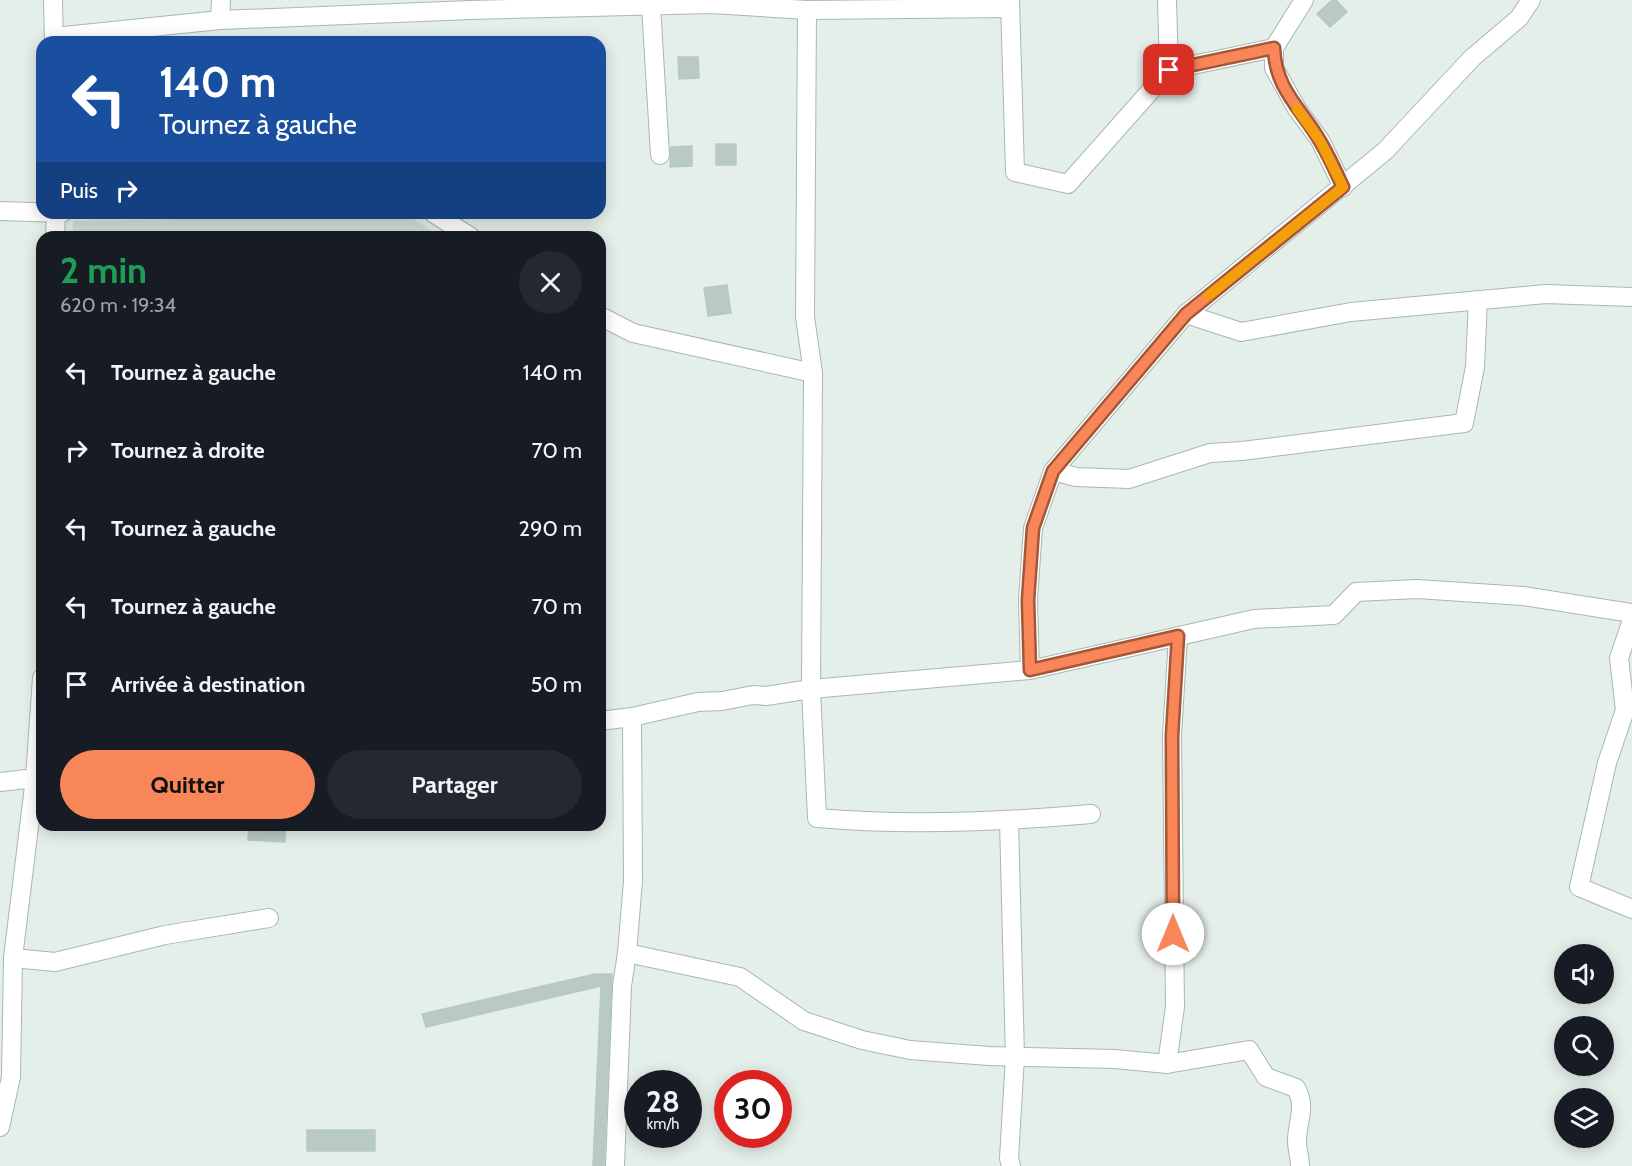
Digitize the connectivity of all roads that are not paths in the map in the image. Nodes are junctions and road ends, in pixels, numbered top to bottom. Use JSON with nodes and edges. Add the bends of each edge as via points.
{"nodes":[{"id":1,"x":53,"y":0,"type":"edge"},
{"id":2,"x":221,"y":0,"type":"edge"},
{"id":3,"x":1167,"y":0,"type":"edge"},
{"id":4,"x":1304,"y":0,"type":"edge"},
{"id":5,"x":1531,"y":0,"type":"edge"},
{"id":6,"x":1010,"y":4,"type":"edge"},
{"id":7,"x":651,"y":6,"type":"junction"},
{"id":8,"x":807,"y":10,"type":"junction"},
{"id":9,"x":220,"y":20,"type":"junction"},
{"id":10,"x":54,"y":36,"type":"edge"},
{"id":11,"x":80,"y":36,"type":"edge"},
{"id":12,"x":1274,"y":48,"type":"junction"},
{"id":13,"x":1169,"y":70,"type":"junction"},
{"id":14,"x":660,"y":154,"type":"dead end"},
{"id":15,"x":1343,"y":187,"type":"junction"},
{"id":16,"x":0,"y":211,"type":"edge"},
{"id":17,"x":36,"y":212,"type":"edge"},
{"id":18,"x":442,"y":219,"type":"edge"},
{"id":19,"x":462,"y":231,"type":"edge"},
{"id":20,"x":1632,"y":297,"type":"edge"},
{"id":21,"x":1478,"y":300,"type":"junction"},
{"id":22,"x":1186,"y":314,"type":"junction"},
{"id":23,"x":606,"y":319,"type":"edge"},
{"id":24,"x":813,"y":373,"type":"junction"},
{"id":25,"x":1053,"y":471,"type":"junction"},
{"id":26,"x":1632,"y":613,"type":"edge"},
{"id":27,"x":1632,"y":620,"type":"edge"},
{"id":28,"x":1178,"y":636,"type":"junction"},
{"id":29,"x":1030,"y":670,"type":"junction"},
{"id":30,"x":811,"y":688,"type":"junction"},
{"id":31,"x":632,"y":717,"type":"junction"},
{"id":32,"x":606,"y":720,"type":"edge"},
{"id":33,"x":36,"y":778,"type":"edge"},
{"id":34,"x":0,"y":783,"type":"edge"},
{"id":35,"x":36,"y":798,"type":"edge"},
{"id":36,"x":1091,"y":814,"type":"dead end"},
{"id":37,"x":1009,"y":822,"type":"junction"},
{"id":38,"x":1632,"y":909,"type":"edge"},
{"id":39,"x":269,"y":918,"type":"dead end"},
{"id":40,"x":627,"y":953,"type":"junction"},
{"id":41,"x":12,"y":958,"type":"junction"},
{"id":42,"x":1015,"y":1057,"type":"junction"},
{"id":43,"x":1167,"y":1065,"type":"junction"},
{"id":44,"x":0,"y":1127,"type":"edge"},
{"id":45,"x":615,"y":1166,"type":"edge"},
{"id":46,"x":1011,"y":1166,"type":"edge"},
{"id":47,"x":1300,"y":1166,"type":"edge"}],
"edges":[{"from":1,"to":10,"type":"street"},
{"from":2,"to":9,"type":"street"},
{"from":3,"to":13,"type":"street"},
{"from":4,"to":12,"type":"street"},
{"from":5,"to":15,"type":"street","via":[[1519,18],[1472,58],[1385,151]]},
{"from":6,"to":8,"type":"street"},
{"from":6,"to":13,"type":"street","via":[[1016,172],[1068,184]]},
{"from":7,"to":8,"type":"street","via":[[711,4]]},
{"from":7,"to":9,"type":"street"},
{"from":7,"to":14,"type":"street"},
{"from":8,"to":24,"type":"street","via":[[805,317]]},
{"from":9,"to":11,"type":"street"},
{"from":12,"to":13,"type":"street"},
{"from":12,"to":15,"type":"street","via":[[1274,68],[1320,141]]},
{"from":15,"to":22,"type":"street"},
{"from":16,"to":17,"type":"street"},
{"from":18,"to":19,"type":"street"},
{"from":20,"to":21,"type":"street","via":[[1546,294]]},
{"from":21,"to":22,"type":"street","via":[[1351,312],[1241,332]]},
{"from":21,"to":25,"type":"street","via":[[1475,367],[1464,423],[1210,453],[1129,479],[1076,477]]},
{"from":22,"to":25,"type":"street"},
{"from":23,"to":24,"type":"street","via":[[633,333]]},
{"from":24,"to":30,"type":"street"},
{"from":25,"to":29,"type":"street","via":[[1033,528],[1028,600]]},
{"from":26,"to":28,"type":"street","via":[[1523,596],[1417,589],[1356,592],[1334,615],[1254,619]]},
{"from":27,"to":38,"type":"street","via":[[1619,658],[1625,710],[1607,763],[1579,887]]},
{"from":28,"to":29,"type":"street"},
{"from":28,"to":43,"type":"street","via":[[1172,736],[1175,1007]]},
{"from":29,"to":30,"type":"street"},
{"from":30,"to":31,"type":"street","via":[[698,702]]},
{"from":30,"to":37,"type":"street","via":[[817,818],[880,824]]},
{"from":31,"to":32,"type":"street"},
{"from":31,"to":40,"type":"street","via":[[633,881]]},
{"from":33,"to":34,"type":"street"},
{"from":35,"to":41,"type":"street"},
{"from":36,"to":37,"type":"street"},
{"from":37,"to":42,"type":"street"},
{"from":39,"to":41,"type":"street","via":[[165,935],[55,962]]},
{"from":40,"to":42,"type":"street","via":[[740,976],[804,1021],[862,1040],[910,1050]]},
{"from":40,"to":45,"type":"street","via":[[622,986]]},
{"from":41,"to":44,"type":"street","via":[[11,1077]]},
{"from":42,"to":43,"type":"street","via":[[1114,1059]]},
{"from":42,"to":46,"type":"street"},
{"from":43,"to":47,"type":"street","via":[[1249,1050],[1266,1077],[1296,1088],[1301,1097],[1303,1109],[1297,1142]]}]}
